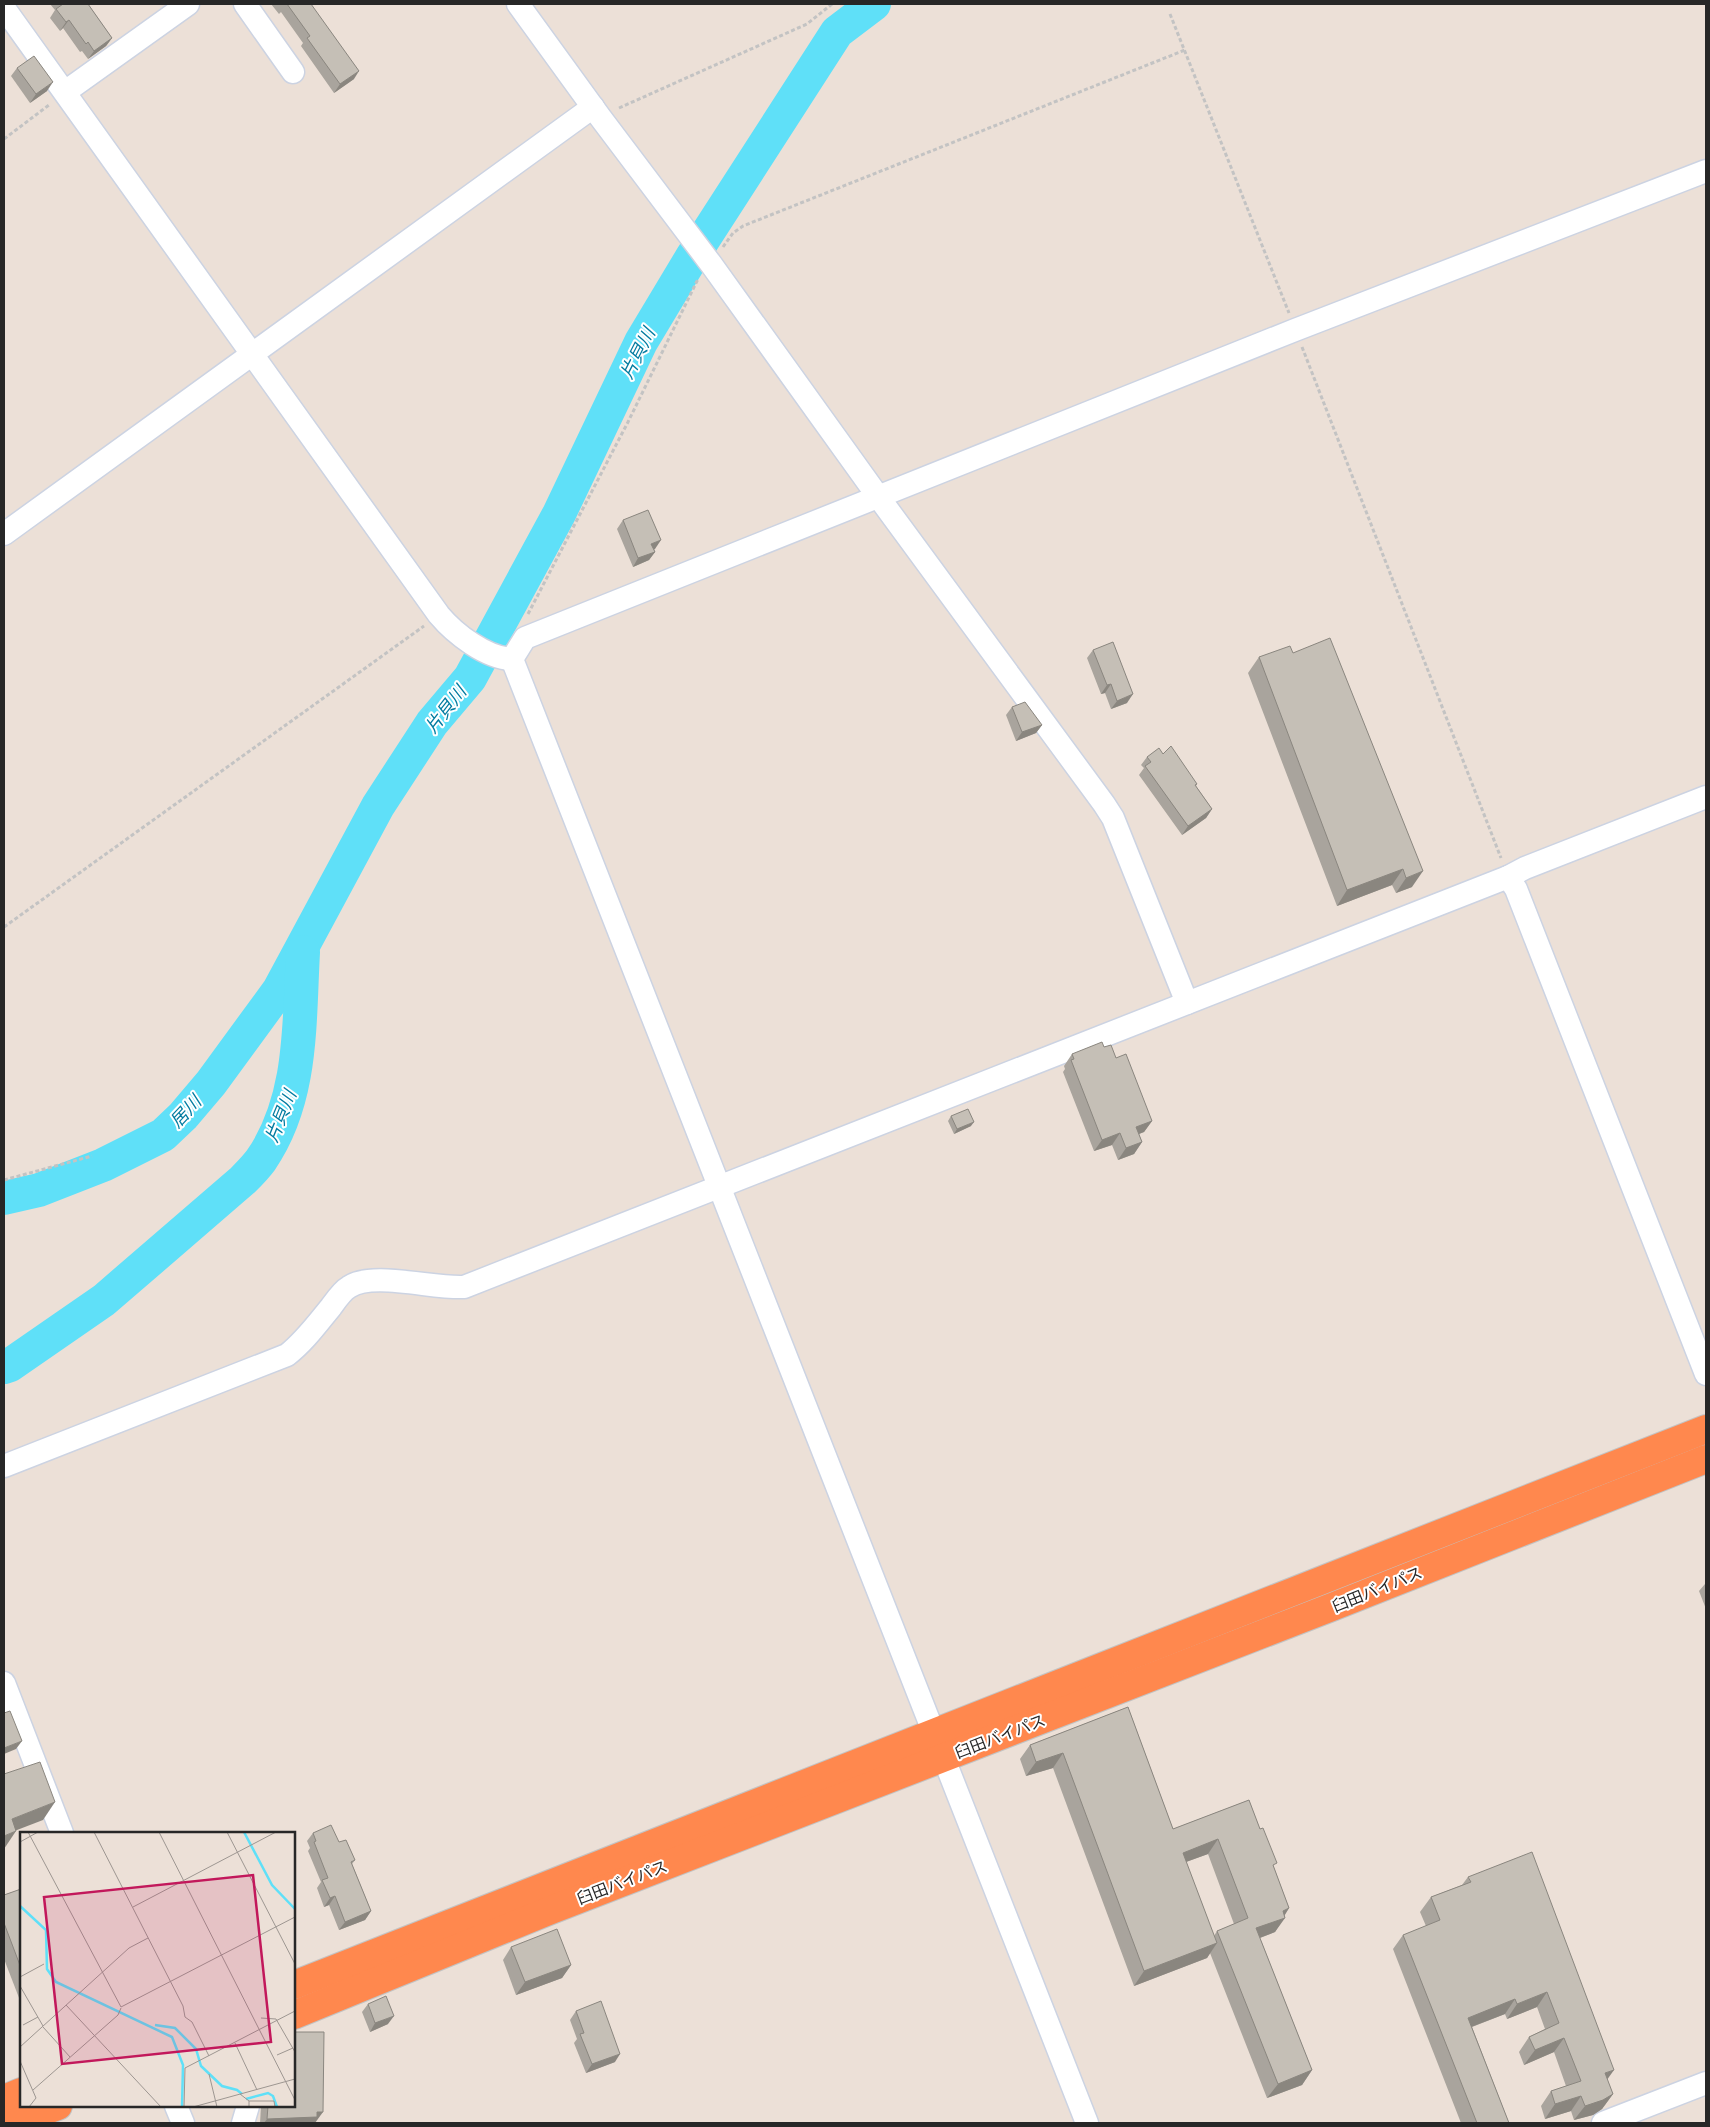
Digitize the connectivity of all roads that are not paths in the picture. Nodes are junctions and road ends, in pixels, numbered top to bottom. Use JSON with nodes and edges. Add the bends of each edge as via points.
{"nodes":[{"id":1,"x":7,"y":4,"type":"edge"},
{"id":2,"x":188,"y":4,"type":"edge"},
{"id":3,"x":245,"y":4,"type":"edge"},
{"id":4,"x":518,"y":4,"type":"edge"},
{"id":5,"x":4,"y":7,"type":"edge"},
{"id":6,"x":293,"y":72,"type":"dead end"},
{"id":7,"x":65,"y":92,"type":"junction"},
{"id":8,"x":596,"y":112,"type":"junction"},
{"id":9,"x":1706,"y":171,"type":"edge"},
{"id":10,"x":253,"y":354,"type":"junction"},
{"id":11,"x":877,"y":495,"type":"junction"},
{"id":12,"x":4,"y":534,"type":"edge"},
{"id":13,"x":506,"y":659,"type":"junction"},
{"id":14,"x":1706,"y":797,"type":"edge"},
{"id":15,"x":1508,"y":878,"type":"junction"},
{"id":16,"x":1187,"y":1003,"type":"junction"},
{"id":17,"x":718,"y":1186,"type":"junction"},
{"id":18,"x":1706,"y":1374,"type":"edge"},
{"id":19,"x":1706,"y":1429,"type":"edge"},
{"id":20,"x":1706,"y":1459,"type":"edge"},
{"id":21,"x":4,"y":1466,"type":"edge"},
{"id":22,"x":4,"y":1684,"type":"edge"},
{"id":23,"x":938,"y":1746,"type":"junction"},
{"id":24,"x":61,"y":1832,"type":"edge"},
{"id":25,"x":295,"y":1984,"type":"edge"},
{"id":26,"x":295,"y":2015,"type":"edge"},
{"id":27,"x":1706,"y":2083,"type":"edge"},
{"id":28,"x":20,"y":2092,"type":"edge"},
{"id":29,"x":4,"y":2099,"type":"edge"},
{"id":30,"x":55,"y":2107,"type":"edge"},
{"id":31,"x":176,"y":2107,"type":"edge"},
{"id":32,"x":248,"y":2107,"type":"edge"},
{"id":33,"x":13,"y":2123,"type":"edge"},
{"id":34,"x":183,"y":2123,"type":"edge"},
{"id":35,"x":243,"y":2123,"type":"edge"},
{"id":36,"x":1087,"y":2123,"type":"edge"},
{"id":37,"x":1603,"y":2123,"type":"edge"}],
"edges":[{"from":1,"to":5,"type":"street"},
{"from":2,"to":7,"type":"street"},
{"from":3,"to":6,"type":"street"},
{"from":4,"to":8,"type":"street"},
{"from":5,"to":7,"type":"street"},
{"from":7,"to":10,"type":"street"},
{"from":8,"to":10,"type":"street"},
{"from":8,"to":11,"type":"street"},
{"from":9,"to":11,"type":"street"},
{"from":10,"to":12,"type":"street"},
{"from":10,"to":13,"type":"street","via":[[439,615],[456,634]]},
{"from":11,"to":13,"type":"street","via":[[525,638]]},
{"from":11,"to":16,"type":"street","via":[[1104,804]]},
{"from":13,"to":17,"type":"street"},
{"from":14,"to":15,"type":"street","via":[[1525,868]]},
{"from":15,"to":16,"type":"street"},
{"from":15,"to":18,"type":"street","via":[[1516,889]]},
{"from":16,"to":17,"type":"street"},
{"from":17,"to":21,"type":"street","via":[[464,1287],[446,1288],[384,1280],[368,1280],[349,1286],[298,1346],[286,1355]]},
{"from":17,"to":23,"type":"street"},
{"from":19,"to":23,"type":"highway","name":"臼田バイパス"},
{"from":20,"to":23,"type":"highway","name":"臼田バイパス","via":[[1332,1608]]},
{"from":22,"to":24,"type":"street","via":[[26,1766]]},
{"from":23,"to":25,"type":"highway","name":"臼田バイパス"},
{"from":23,"to":26,"type":"highway","name":"臼田バイパス"},
{"from":23,"to":36,"type":"street"},
{"from":27,"to":37,"type":"street"},
{"from":28,"to":29,"type":"highway"},
{"from":30,"to":33,"type":"highway"},
{"from":31,"to":34,"type":"street"},
{"from":32,"to":35,"type":"street"}]}
